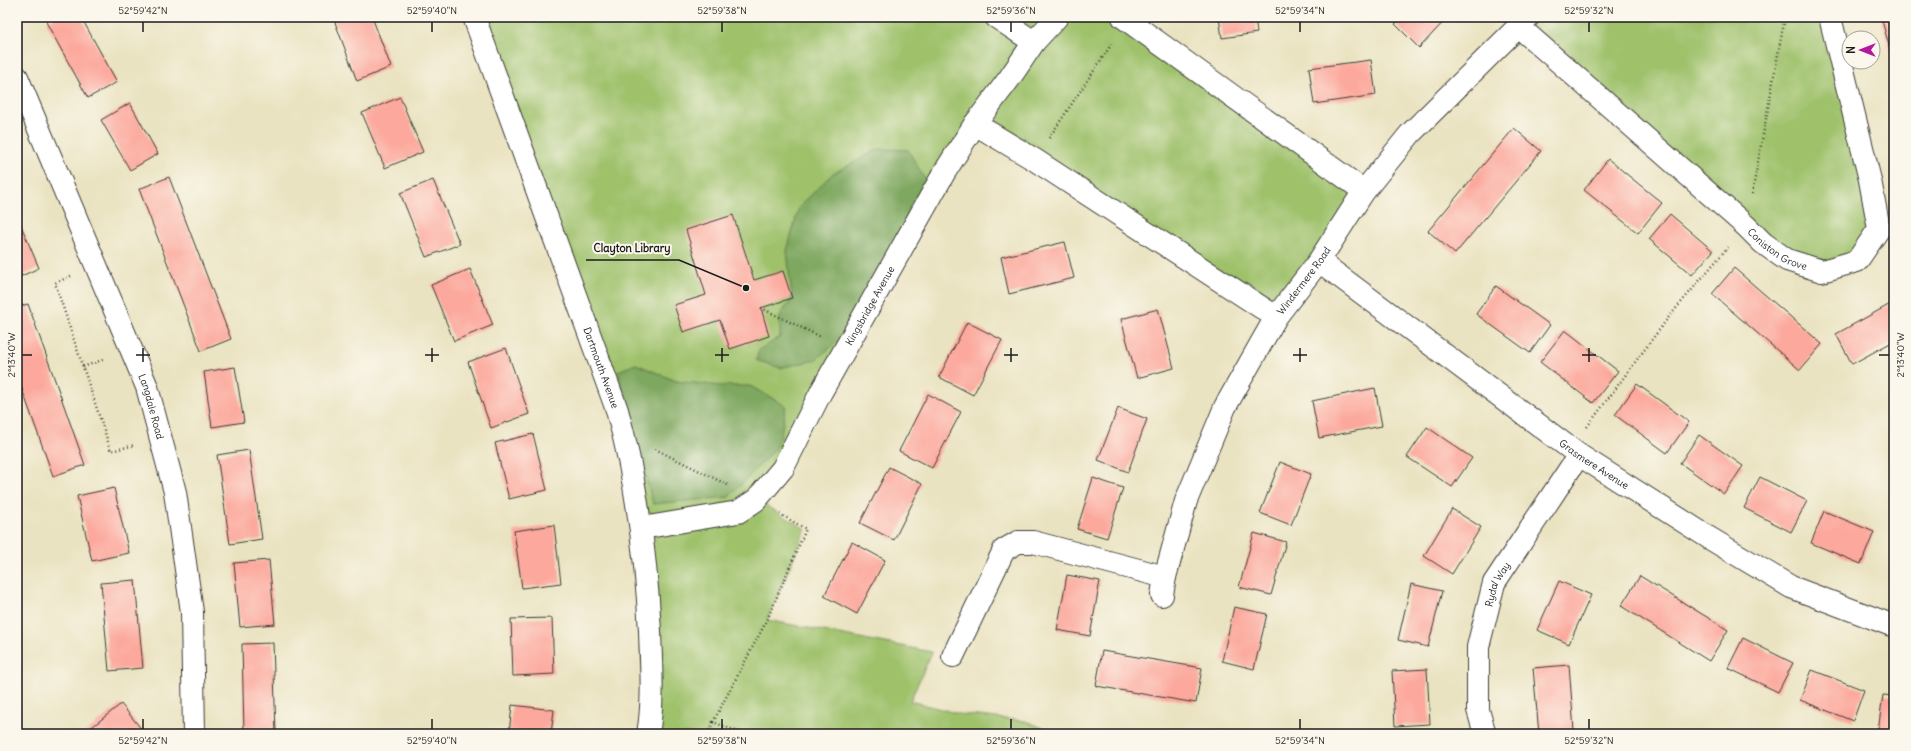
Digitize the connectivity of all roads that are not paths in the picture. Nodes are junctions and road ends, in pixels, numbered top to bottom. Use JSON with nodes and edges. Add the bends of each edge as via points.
{"nodes":[{"id":1,"x":474,"y":17,"type":"edge"},
{"id":2,"x":996,"y":17,"type":"edge"},
{"id":3,"x":1057,"y":17,"type":"edge"},
{"id":4,"x":1830,"y":17,"type":"edge"},
{"id":5,"x":1126,"y":19,"type":"edge"},
{"id":6,"x":1523,"y":21,"type":"edge"},
{"id":7,"x":1034,"y":42,"type":"junction"},
{"id":8,"x":17,"y":77,"type":"edge"},
{"id":9,"x":975,"y":124,"type":"junction"},
{"id":10,"x":1364,"y":190,"type":"junction"},
{"id":11,"x":1319,"y":261,"type":"junction"},
{"id":12,"x":1276,"y":317,"type":"junction"},
{"id":13,"x":1575,"y":451,"type":"junction"},
{"id":14,"x":642,"y":528,"type":"junction"},
{"id":15,"x":1894,"y":626,"type":"edge"},
{"id":16,"x":953,"y":656,"type":"dead end"},
{"id":17,"x":194,"y":734,"type":"edge"},
{"id":18,"x":648,"y":734,"type":"edge"},
{"id":19,"x":1485,"y":734,"type":"edge"}],
"edges":[{"from":1,"to":14,"type":"street","name":"Dartmouth Avenue","via":[[617,410],[624,433]]},
{"from":2,"to":7,"type":"street"},
{"from":3,"to":7,"type":"street","name":"Kingsbridge Avenue"},
{"from":4,"to":6,"type":"street","name":"Coniston Grove","via":[[1870,180],[1879,228],[1856,261],[1822,271],[1787,260],[1763,243]]},
{"from":5,"to":10,"type":"street"},
{"from":6,"to":10,"type":"street","name":"Windermere Road","via":[[1410,134]]},
{"from":7,"to":9,"type":"street","name":"Kingsbridge Avenue"},
{"from":8,"to":17,"type":"street","name":"Langdale Road","via":[[147,387],[175,492],[192,612]]},
{"from":9,"to":12,"type":"street","via":[[1035,160]]},
{"from":9,"to":14,"type":"street","name":"Kingsbridge Avenue","via":[[944,173],[821,392],[783,468],[756,500],[738,512]]},
{"from":10,"to":11,"type":"street","name":"Windermere Road"},
{"from":11,"to":12,"type":"street","name":"Windermere Road"},
{"from":11,"to":13,"type":"street","name":"Grasmere Avenue"},
{"from":12,"to":16,"type":"street","name":"Windermere Road","via":[[1225,407],[1186,501],[1164,586],[1033,542],[1018,542],[1004,550]]},
{"from":13,"to":15,"type":"street","name":"Grasmere Avenue","via":[[1711,539],[1792,587]]},
{"from":13,"to":19,"type":"street","name":"Rydal Way","via":[[1494,583],[1478,647],[1478,710]]},
{"from":14,"to":18,"type":"street","name":"Dartmouth Avenue","via":[[652,688]]}]}
